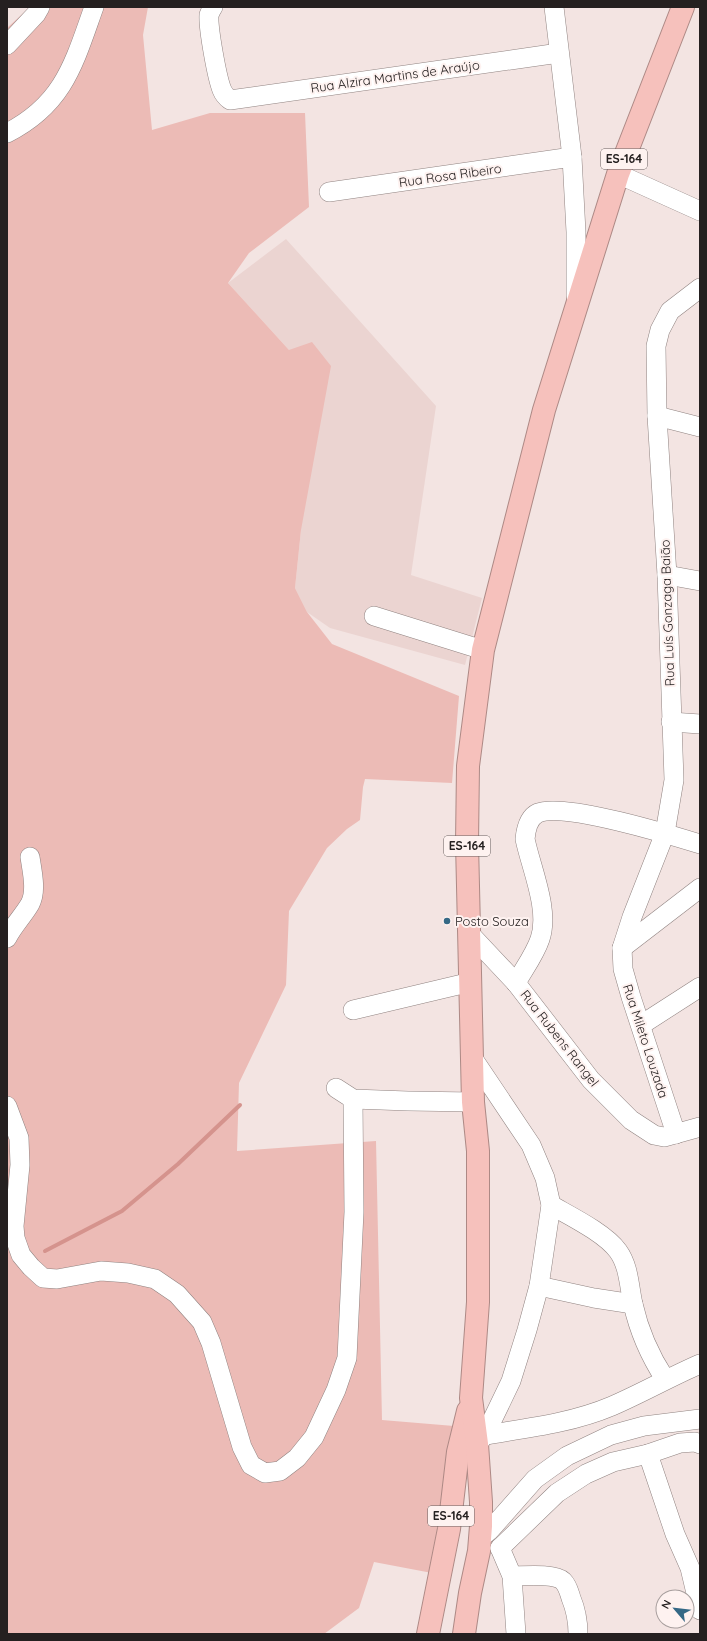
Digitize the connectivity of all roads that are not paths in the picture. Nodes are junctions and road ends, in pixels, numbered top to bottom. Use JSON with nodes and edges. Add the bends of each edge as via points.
{"nodes":[{"id":1,"x":94,"y":7,"type":"edge"},
{"id":2,"x":213,"y":7,"type":"edge"},
{"id":3,"x":554,"y":7,"type":"edge"},
{"id":4,"x":684,"y":9,"type":"edge"},
{"id":5,"x":38,"y":11,"type":"edge"},
{"id":6,"x":7,"y":45,"type":"edge"},
{"id":7,"x":559,"y":53,"type":"junction"},
{"id":8,"x":7,"y":132,"type":"edge"},
{"id":9,"x":572,"y":157,"type":"junction"},
{"id":10,"x":618,"y":174,"type":"junction"},
{"id":11,"x":329,"y":192,"type":"dead end"},
{"id":12,"x":700,"y":211,"type":"edge"},
{"id":13,"x":700,"y":288,"type":"edge"},
{"id":14,"x":576,"y":307,"type":"junction"},
{"id":15,"x":657,"y":416,"type":"junction"},
{"id":16,"x":700,"y":427,"type":"edge"},
{"id":17,"x":667,"y":574,"type":"junction"},
{"id":18,"x":700,"y":581,"type":"edge"},
{"id":19,"x":374,"y":616,"type":"dead end"},
{"id":20,"x":483,"y":650,"type":"junction"},
{"id":21,"x":671,"y":722,"type":"junction"},
{"id":22,"x":700,"y":724,"type":"edge"},
{"id":23,"x":665,"y":832,"type":"junction"},
{"id":24,"x":700,"y":844,"type":"edge"},
{"id":25,"x":30,"y":857,"type":"dead end"},
{"id":26,"x":700,"y":888,"type":"edge"},
{"id":27,"x":470,"y":934,"type":"junction"},
{"id":28,"x":7,"y":938,"type":"edge"},
{"id":29,"x":622,"y":948,"type":"junction"},
{"id":30,"x":471,"y":982,"type":"junction"},
{"id":31,"x":516,"y":982,"type":"junction"},
{"id":32,"x":700,"y":986,"type":"edge"},
{"id":33,"x":353,"y":1010,"type":"dead end"},
{"id":34,"x":641,"y":1024,"type":"junction"},
{"id":35,"x":472,"y":1057,"type":"junction"},
{"id":36,"x":336,"y":1088,"type":"dead end"},
{"id":37,"x":353,"y":1099,"type":"junction"},
{"id":38,"x":473,"y":1102,"type":"junction"},
{"id":39,"x":7,"y":1106,"type":"edge"},
{"id":40,"x":700,"y":1127,"type":"edge"},
{"id":41,"x":676,"y":1134,"type":"junction"},
{"id":42,"x":550,"y":1204,"type":"junction"},
{"id":43,"x":539,"y":1286,"type":"junction"},
{"id":44,"x":633,"y":1304,"type":"junction"},
{"id":45,"x":700,"y":1364,"type":"edge"},
{"id":46,"x":665,"y":1379,"type":"junction"},
{"id":47,"x":471,"y":1398,"type":"junction"},
{"id":48,"x":700,"y":1419,"type":"edge"},
{"id":49,"x":481,"y":1440,"type":"junction"},
{"id":50,"x":700,"y":1444,"type":"edge"},
{"id":51,"x":648,"y":1454,"type":"junction"},
{"id":52,"x":453,"y":1493,"type":"junction"},
{"id":53,"x":481,"y":1502,"type":"junction"},
{"id":54,"x":486,"y":1546,"type":"junction"},
{"id":55,"x":695,"y":1573,"type":"edge"},
{"id":56,"x":512,"y":1576,"type":"junction"},
{"id":57,"x":700,"y":1610,"type":"edge"},
{"id":58,"x":428,"y":1634,"type":"edge"},
{"id":59,"x":464,"y":1634,"type":"edge"},
{"id":60,"x":516,"y":1634,"type":"edge"},
{"id":61,"x":578,"y":1634,"type":"edge"}],
"edges":[{"from":1,"to":8,"type":"street","via":[[70,71],[55,96],[24,124]]},
{"from":2,"to":7,"type":"street","name":"Rua Alzira Martins de Araújo","via":[[209,16],[213,49],[221,89],[230,100]]},
{"from":3,"to":7,"type":"street"},
{"from":4,"to":10,"type":"highway","number":"ES-164"},
{"from":5,"to":6,"type":"street"},
{"from":7,"to":9,"type":"street"},
{"from":9,"to":11,"type":"street","name":"Rua Rosa Ribeiro"},
{"from":9,"to":14,"type":"street"},
{"from":10,"to":12,"type":"street"},
{"from":10,"to":14,"type":"highway","number":"ES-164"},
{"from":13,"to":15,"type":"street","name":"Rua Luís Gonzaga Baião","via":[[670,311],[660,330],[656,346]]},
{"from":14,"to":20,"type":"highway","number":"ES-164","via":[[544,410]]},
{"from":15,"to":16,"type":"street"},
{"from":15,"to":17,"type":"street","name":"Rua Luís Gonzaga Baião"},
{"from":17,"to":18,"type":"street"},
{"from":17,"to":21,"type":"street","name":"Rua Luís Gonzaga Baião"},
{"from":19,"to":20,"type":"street"},
{"from":20,"to":27,"type":"highway","number":"ES-164","via":[[468,766]]},
{"from":21,"to":22,"type":"street"},
{"from":21,"to":23,"type":"street","name":"Rua Luís Gonzaga Baião","via":[[674,780]]},
{"from":23,"to":24,"type":"street"},
{"from":23,"to":29,"type":"street","name":"Rua Luís Gonzaga Baião"},
{"from":23,"to":31,"type":"street","via":[[580,813],[549,810],[537,813],[531,819],[525,838],[543,918],[540,938]]},
{"from":25,"to":28,"type":"street","via":[[34,889],[31,902]]},
{"from":26,"to":29,"type":"street"},
{"from":27,"to":30,"type":"highway","number":"ES-164"},
{"from":27,"to":31,"type":"street","name":"Rua Rubens Rangel"},
{"from":29,"to":34,"type":"street","name":"Rua Mileto Louzada","via":[[623,969]]},
{"from":30,"to":33,"type":"street"},
{"from":30,"to":35,"type":"highway","number":"ES-164"},
{"from":31,"to":41,"type":"street","name":"Rua Rubens Rangel","via":[[591,1080],[631,1120],[654,1135],[664,1137]]},
{"from":32,"to":34,"type":"street"},
{"from":34,"to":41,"type":"street","name":"Rua Mileto Louzada"},
{"from":35,"to":38,"type":"highway","number":"ES-164"},
{"from":35,"to":42,"type":"street","via":[[531,1145],[545,1178]]},
{"from":36,"to":37,"type":"street"},
{"from":37,"to":38,"type":"street"},
{"from":37,"to":39,"type":"street","via":[[354,1212],[347,1358],[336,1390],[314,1437],[297,1458],[280,1471],[265,1472],[251,1465],[242,1447],[211,1343],[202,1322],[177,1294],[155,1279],[128,1273],[101,1271],[57,1279],[43,1278],[21,1254],[14,1226],[20,1138]]},
{"from":38,"to":47,"type":"highway","number":"ES-164","via":[[478,1152],[478,1302]]},
{"from":40,"to":41,"type":"street"},
{"from":42,"to":43,"type":"street"},
{"from":42,"to":44,"type":"street","via":[[605,1237],[618,1251],[626,1266]]},
{"from":43,"to":44,"type":"street"},
{"from":43,"to":49,"type":"street","via":[[511,1381]]},
{"from":44,"to":46,"type":"street","via":[[640,1331],[654,1363]]},
{"from":45,"to":46,"type":"street"},
{"from":46,"to":49,"type":"street","via":[[612,1406],[574,1418]]},
{"from":47,"to":49,"type":"highway","number":"ES-164"},
{"from":47,"to":52,"type":"highway","number":"ES-164","via":[[458,1452]]},
{"from":48,"to":54,"type":"street","via":[[644,1426],[611,1435],[567,1456],[535,1479],[490,1530]]},
{"from":49,"to":53,"type":"highway","number":"ES-164"},
{"from":50,"to":51,"type":"street","via":[[680,1443]]},
{"from":51,"to":54,"type":"street","via":[[613,1462],[580,1478]]},
{"from":51,"to":55,"type":"street","via":[[675,1534]]},
{"from":52,"to":53,"type":"highway","via":[[472,1493]]},
{"from":52,"to":58,"type":"highway","number":"ES-164","via":[[449,1529]]},
{"from":53,"to":54,"type":"highway","number":"ES-164"},
{"from":54,"to":56,"type":"street"},
{"from":54,"to":59,"type":"highway","number":"ES-164","via":[[470,1593]]},
{"from":55,"to":57,"type":"street"},
{"from":56,"to":60,"type":"street"},
{"from":56,"to":61,"type":"street","via":[[552,1577],[562,1580],[575,1607]]}]}
